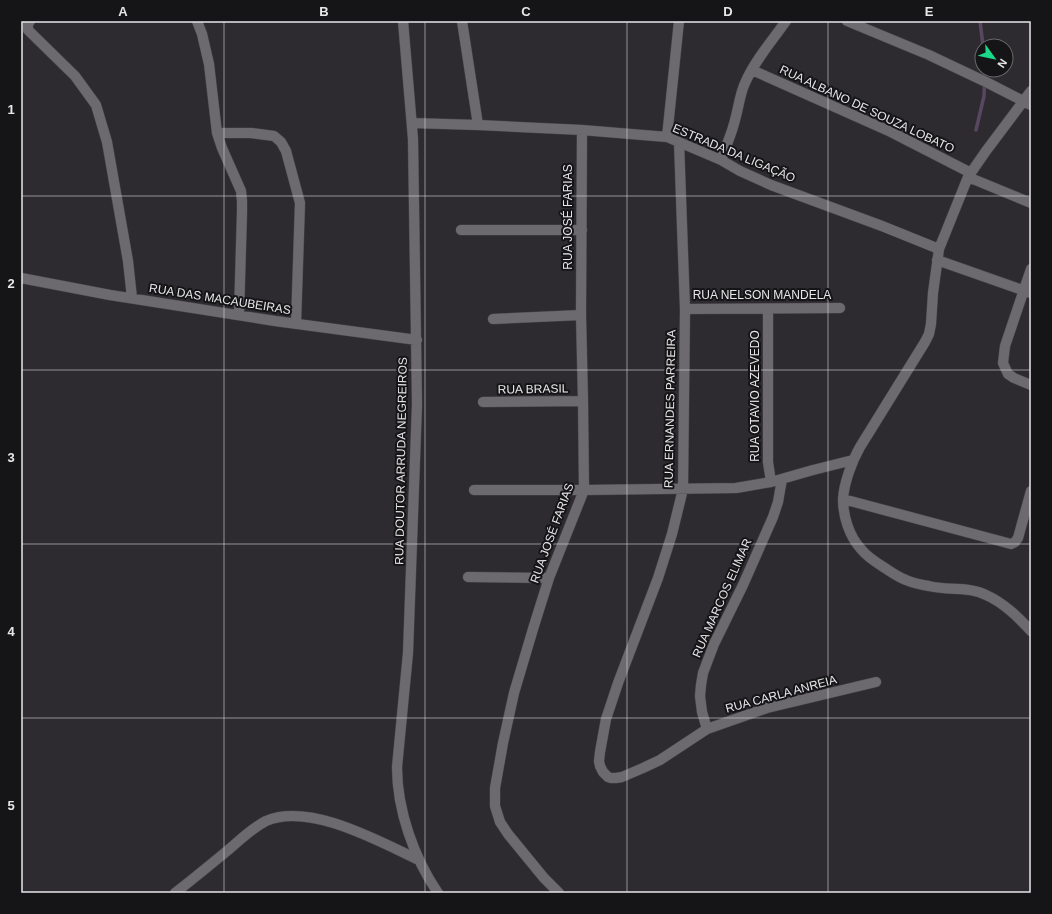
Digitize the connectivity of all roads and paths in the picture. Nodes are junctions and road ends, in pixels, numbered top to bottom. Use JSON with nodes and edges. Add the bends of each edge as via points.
{"nodes":[{"id":1,"x":30,"y":21,"type":"edge"},
{"id":2,"x":197,"y":21,"type":"edge"},
{"id":3,"x":404,"y":21,"type":"edge"},
{"id":4,"x":462,"y":21,"type":"edge"},
{"id":5,"x":679,"y":21,"type":"edge"},
{"id":6,"x":786,"y":21,"type":"edge"},
{"id":7,"x":848,"y":21,"type":"edge"},
{"id":8,"x":752,"y":70,"type":"junction"},
{"id":9,"x":1031,"y":91,"type":"edge"},
{"id":10,"x":1027,"y":103,"type":"edge"},
{"id":11,"x":412,"y":123,"type":"junction"},
{"id":12,"x":478,"y":125,"type":"junction"},
{"id":13,"x":582,"y":130,"type":"junction"},
{"id":14,"x":218,"y":133,"type":"junction"},
{"id":15,"x":667,"y":137,"type":"junction"},
{"id":16,"x":679,"y":142,"type":"junction"},
{"id":17,"x":721,"y":160,"type":"junction"},
{"id":18,"x":970,"y":175,"type":"junction"},
{"id":19,"x":1031,"y":203,"type":"edge"},
{"id":20,"x":461,"y":230,"type":"dead end"},
{"id":21,"x":582,"y":230,"type":"junction"},
{"id":22,"x":939,"y":249,"type":"junction"},
{"id":23,"x":937,"y":260,"type":"junction"},
{"id":24,"x":1031,"y":269,"type":"edge"},
{"id":25,"x":21,"y":278,"type":"edge"},
{"id":26,"x":1028,"y":292,"type":"edge"},
{"id":27,"x":132,"y":298,"type":"junction"},
{"id":28,"x":840,"y":308,"type":"dead end"},
{"id":29,"x":685,"y":309,"type":"junction"},
{"id":30,"x":768,"y":309,"type":"junction"},
{"id":31,"x":239,"y":315,"type":"junction"},
{"id":32,"x":581,"y":315,"type":"junction"},
{"id":33,"x":493,"y":319,"type":"dead end"},
{"id":34,"x":296,"y":324,"type":"junction"},
{"id":35,"x":417,"y":340,"type":"junction"},
{"id":36,"x":1031,"y":385,"type":"edge"},
{"id":37,"x":583,"y":401,"type":"junction"},
{"id":38,"x":483,"y":402,"type":"dead end"},
{"id":39,"x":853,"y":460,"type":"junction"},
{"id":40,"x":782,"y":479,"type":"junction"},
{"id":41,"x":771,"y":482,"type":"junction"},
{"id":42,"x":683,"y":489,"type":"junction"},
{"id":43,"x":474,"y":490,"type":"dead end"},
{"id":44,"x":584,"y":490,"type":"junction"},
{"id":45,"x":1031,"y":491,"type":"edge"},
{"id":46,"x":843,"y":499,"type":"junction"},
{"id":47,"x":468,"y":577,"type":"dead end"},
{"id":48,"x":549,"y":578,"type":"junction"},
{"id":49,"x":1031,"y":631,"type":"edge"},
{"id":50,"x":876,"y":682,"type":"dead end"},
{"id":51,"x":707,"y":728,"type":"junction"},
{"id":52,"x":611,"y":778,"type":"joint"},
{"id":53,"x":419,"y":860,"type":"junction"},
{"id":54,"x":175,"y":893,"type":"edge"},
{"id":55,"x":438,"y":893,"type":"edge"},
{"id":56,"x":559,"y":893,"type":"edge"}],
"edges":[{"from":1,"to":27,"type":"street","via":[[28,30],[75,76],[96,105],[107,142]]},
{"from":2,"to":14,"type":"street","via":[[209,64]]},
{"from":3,"to":11,"type":"street","name":"RUA DOUTOR ARRUDA NEGREIROS"},
{"from":4,"to":12,"type":"street"},
{"from":5,"to":15,"type":"street"},
{"from":6,"to":8,"type":"street"},
{"from":7,"to":10,"type":"street","via":[[928,55]]},
{"from":8,"to":17,"type":"street"},
{"from":8,"to":18,"type":"street","name":"RUA ALBANO DE SOUZA LOBATO","via":[[891,132]]},
{"from":9,"to":10,"type":"street"},
{"from":10,"to":18,"type":"street","via":[[986,151]]},
{"from":11,"to":12,"type":"street","name":"ESTRADA DA LIGAÇÃO"},
{"from":11,"to":35,"type":"street","name":"RUA DOUTOR ARRUDA NEGREIROS"},
{"from":12,"to":13,"type":"street","name":"ESTRADA DA LIGAÇÃO"},
{"from":13,"to":15,"type":"street","name":"ESTRADA DA LIGAÇÃO"},
{"from":13,"to":21,"type":"street","name":"RUA JOSÉ FARIAS"},
{"from":14,"to":31,"type":"street","via":[[241,191]]},
{"from":14,"to":34,"type":"street","via":[[274,136],[286,151],[300,203]]},
{"from":15,"to":16,"type":"street","name":"ESTRADA DA LIGAÇÃO"},
{"from":16,"to":17,"type":"street","name":"ESTRADA DA LIGAÇÃO"},
{"from":16,"to":29,"type":"street","name":"RUA ERNANDES PARREIRA"},
{"from":17,"to":22,"type":"street","name":"ESTRADA DA LIGAÇÃO","via":[[765,182]]},
{"from":18,"to":19,"type":"street","name":"RUA ALBANO DE SOUZA LOBATO"},
{"from":18,"to":22,"type":"street"},
{"from":20,"to":21,"type":"street"},
{"from":21,"to":32,"type":"street","name":"RUA JOSÉ FARIAS"},
{"from":22,"to":23,"type":"street"},
{"from":23,"to":26,"type":"street"},
{"from":23,"to":39,"type":"street","via":[[929,334]]},
{"from":24,"to":26,"type":"street"},
{"from":25,"to":27,"type":"street","name":"RUA DAS MACAUBEIRAS"},
{"from":26,"to":36,"type":"street","via":[[1005,346],[1003,363],[1008,374]]},
{"from":27,"to":31,"type":"street","name":"RUA DAS MACAUBEIRAS"},
{"from":28,"to":30,"type":"street","name":"RUA NELSON MANDELA"},
{"from":29,"to":30,"type":"street","name":"RUA NELSON MANDELA"},
{"from":29,"to":42,"type":"street","name":"RUA ERNANDES PARREIRA"},
{"from":30,"to":41,"type":"street","name":"RUA OTAVIO AZEVEDO","via":[[768,453]]},
{"from":31,"to":34,"type":"street","name":"RUA DAS MACAUBEIRAS"},
{"from":32,"to":33,"type":"street"},
{"from":32,"to":37,"type":"street","name":"RUA JOSÉ FARIAS"},
{"from":34,"to":35,"type":"street","name":"RUA DAS MACAUBEIRAS"},
{"from":35,"to":53,"type":"street","name":"RUA DOUTOR ARRUDA NEGREIROS","via":[[408,653],[397,784],[404,818]]},
{"from":37,"to":38,"type":"street","name":"RUA BRASIL"},
{"from":37,"to":44,"type":"street","name":"RUA JOSÉ FARIAS"},
{"from":39,"to":40,"type":"street"},
{"from":39,"to":46,"type":"street"},
{"from":40,"to":41,"type":"street"},
{"from":40,"to":51,"type":"street","name":"RUA MARCOS ELIMAR","via":[[776,510],[703,673],[700,696]]},
{"from":41,"to":42,"type":"street","via":[[736,488]]},
{"from":42,"to":44,"type":"street"},
{"from":42,"to":52,"type":"street","name":"RUA ERNANDES PARREIRA","via":[[658,578],[606,719],[600,762],[605,775]]},
{"from":43,"to":44,"type":"street"},
{"from":44,"to":48,"type":"street","name":"RUA JOSÉ FARIAS"},
{"from":45,"to":46,"type":"street","via":[[1018,538],[1011,544]]},
{"from":46,"to":49,"type":"street","via":[[845,519],[851,535],[861,550],[879,564],[906,580],[931,587],[986,594],[1014,613]]},
{"from":47,"to":48,"type":"street"},
{"from":48,"to":56,"type":"street","name":"RUA JOSÉ FARIAS","via":[[514,693],[495,788],[495,806],[500,822],[508,834]]},
{"from":50,"to":51,"type":"street","name":"RUA CARLA ANREIA","via":[[767,708]]},
{"from":51,"to":52,"type":"street","name":"RUA CARLA ANREIA","via":[[653,764],[622,777]]},
{"from":53,"to":54,"type":"street","via":[[358,831],[333,823],[312,818],[281,818],[266,821],[250,832]]},
{"from":53,"to":55,"type":"street","name":"RUA DOUTOR ARRUDA NEGREIROS"}]}
